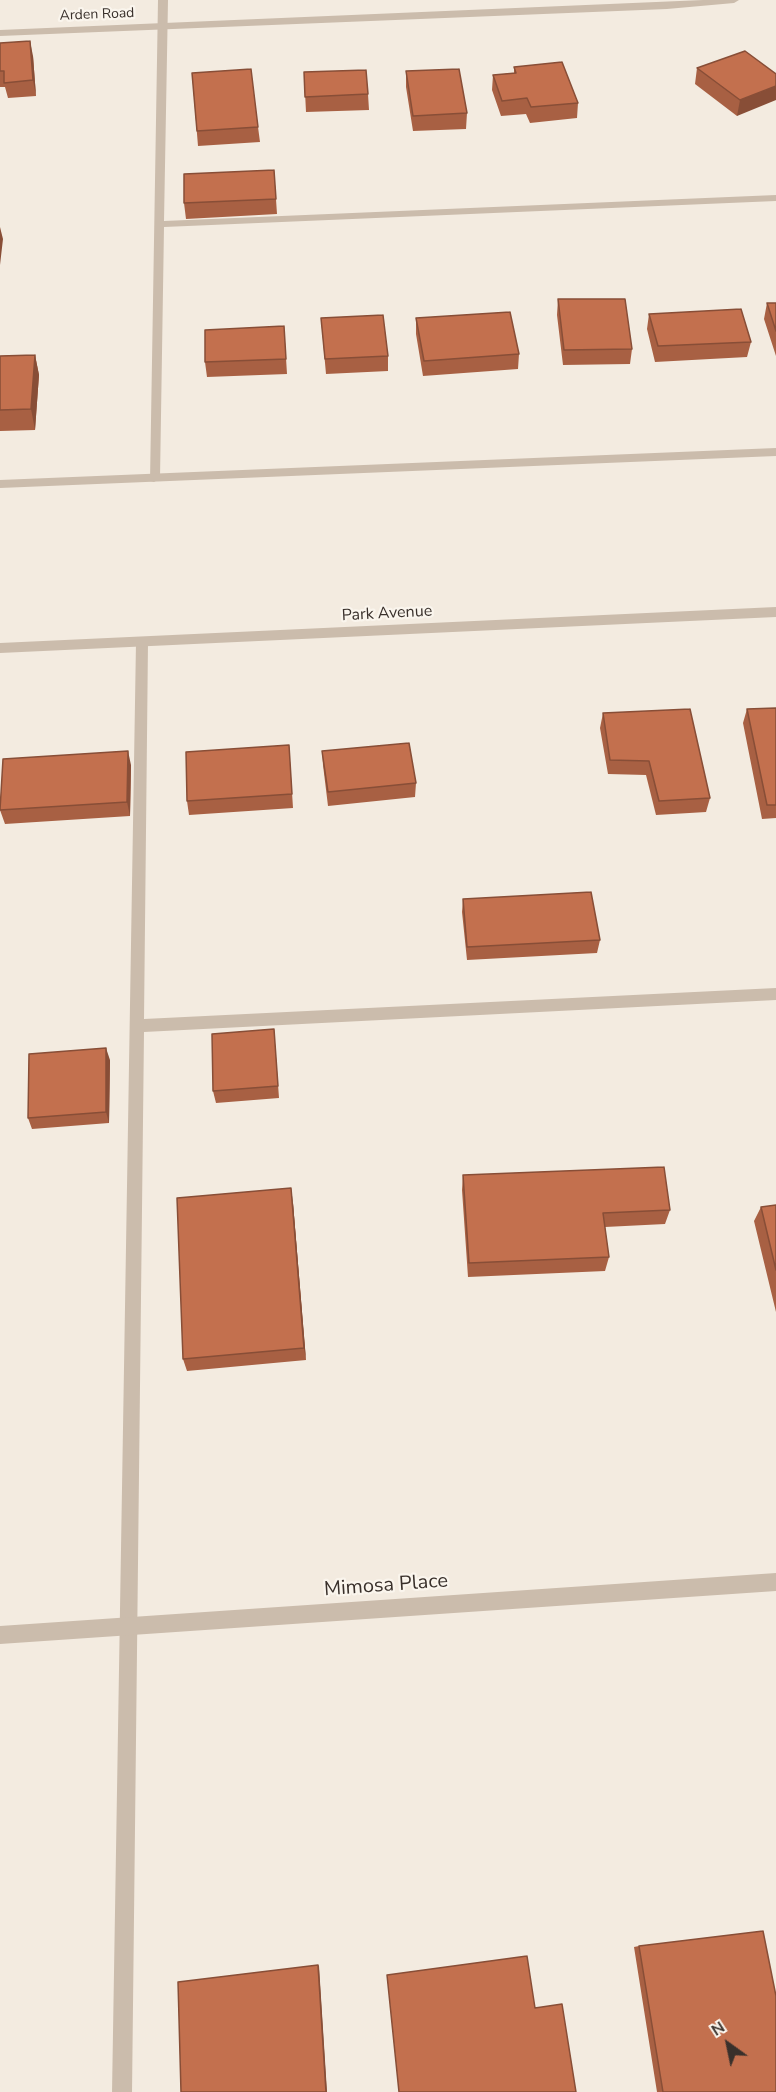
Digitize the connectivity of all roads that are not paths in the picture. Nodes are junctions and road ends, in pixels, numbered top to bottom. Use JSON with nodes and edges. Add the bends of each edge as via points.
{"nodes":[{"id":1,"x":163,"y":0,"type":"edge"},
{"id":2,"x":734,"y":0,"type":"edge"},
{"id":3,"x":162,"y":26,"type":"junction"},
{"id":4,"x":0,"y":33,"type":"edge"},
{"id":5,"x":776,"y":198,"type":"edge"},
{"id":6,"x":158,"y":224,"type":"junction"},
{"id":7,"x":776,"y":452,"type":"edge"},
{"id":8,"x":154,"y":478,"type":"junction"},
{"id":9,"x":0,"y":484,"type":"edge"},
{"id":10,"x":776,"y":612,"type":"edge"},
{"id":11,"x":141,"y":642,"type":"junction"},
{"id":12,"x":0,"y":648,"type":"edge"},
{"id":13,"x":776,"y":994,"type":"edge"},
{"id":14,"x":136,"y":1026,"type":"junction"},
{"id":15,"x":776,"y":1582,"type":"edge"},
{"id":16,"x":128,"y":1626,"type":"junction"},
{"id":17,"x":0,"y":1635,"type":"edge"},
{"id":18,"x":122,"y":2092,"type":"edge"}],
"edges":[{"from":1,"to":3,"type":"street"},
{"from":2,"to":3,"type":"street","name":"Arden Road"},
{"from":3,"to":4,"type":"street","name":"Arden Road"},
{"from":3,"to":6,"type":"street"},
{"from":5,"to":6,"type":"street"},
{"from":6,"to":8,"type":"street"},
{"from":7,"to":8,"type":"street"},
{"from":8,"to":9,"type":"street"},
{"from":10,"to":11,"type":"street","name":"Park Avenue"},
{"from":11,"to":12,"type":"street","name":"Park Avenue"},
{"from":11,"to":14,"type":"street"},
{"from":13,"to":14,"type":"street"},
{"from":14,"to":16,"type":"street"},
{"from":15,"to":16,"type":"street","name":"Mimosa Place"},
{"from":16,"to":17,"type":"street","name":"Mimosa Place"},
{"from":16,"to":18,"type":"street"}]}
